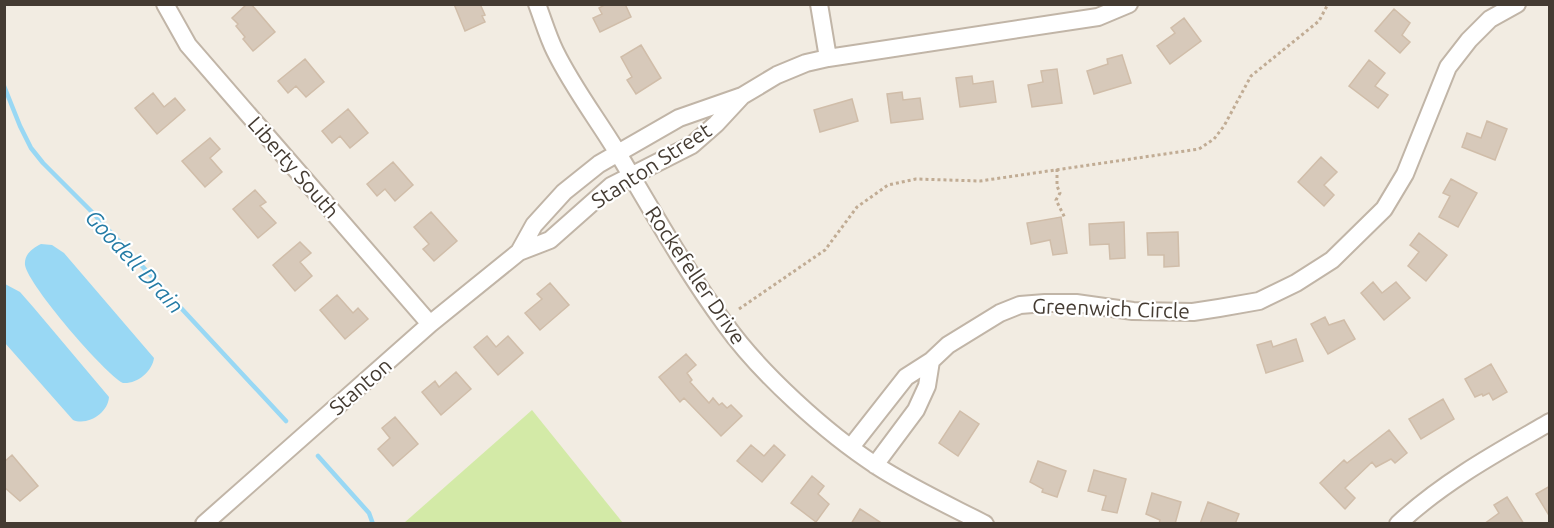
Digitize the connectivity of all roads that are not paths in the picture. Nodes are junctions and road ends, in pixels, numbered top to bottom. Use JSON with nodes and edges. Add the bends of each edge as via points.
{"nodes":[{"id":1,"x":165,"y":4,"type":"edge"},
{"id":2,"x":537,"y":4,"type":"edge"},
{"id":3,"x":819,"y":4,"type":"edge"},
{"id":4,"x":1129,"y":4,"type":"edge"},
{"id":5,"x":1517,"y":4,"type":"edge"},
{"id":6,"x":828,"y":58,"type":"junction"},
{"id":7,"x":742,"y":96,"type":"junction"},
{"id":8,"x":618,"y":153,"type":"junction"},
{"id":9,"x":631,"y":176,"type":"junction"},
{"id":10,"x":519,"y":252,"type":"junction"},
{"id":11,"x":430,"y":324,"type":"junction"},
{"id":12,"x":931,"y":361,"type":"junction"},
{"id":13,"x":1550,"y":422,"type":"edge"},
{"id":14,"x":851,"y":447,"type":"junction"},
{"id":15,"x":875,"y":465,"type":"junction"},
{"id":16,"x":204,"y":524,"type":"edge"},
{"id":17,"x":985,"y":524,"type":"edge"},
{"id":18,"x":1398,"y":524,"type":"edge"}],
"edges":[{"from":1,"to":11,"type":"street","name":"Liberty South","via":[[188,45]]},
{"from":2,"to":8,"type":"street","name":"Rockefeller Drive","via":[[554,50]]},
{"from":3,"to":6,"type":"street"},
{"from":4,"to":6,"type":"street","name":"Stanton Street","via":[[1098,17]]},
{"from":5,"to":12,"type":"street","name":"Greenwich Circle","via":[[1490,19],[1448,67],[1405,174],[1384,209],[1332,260],[1296,283],[1259,301],[1192,312],[1133,311],[1076,303],[1020,305],[975,326]]},
{"from":6,"to":7,"type":"street","name":"Stanton Street","via":[[777,75]]},
{"from":7,"to":8,"type":"street","name":"Stanton Street","via":[[679,118]]},
{"from":7,"to":9,"type":"street","name":"Stanton Street","via":[[692,145]]},
{"from":8,"to":9,"type":"street","name":"Rockefeller Drive"},
{"from":8,"to":10,"type":"street","name":"Stanton Street","via":[[564,192],[534,225]]},
{"from":9,"to":10,"type":"street","name":"Stanton Street","via":[[611,186],[549,240]]},
{"from":9,"to":14,"type":"street","name":"Rockefeller Drive","via":[[726,326],[766,372]]},
{"from":10,"to":11,"type":"street","name":"Stanton"},
{"from":11,"to":16,"type":"street","name":"Stanton"},
{"from":12,"to":14,"type":"street","name":"Greenwich Circle","via":[[906,377]]},
{"from":12,"to":15,"type":"street","via":[[927,386],[916,410]]},
{"from":13,"to":18,"type":"street","via":[[1455,478]]},
{"from":14,"to":15,"type":"street","name":"Rockefeller Drive"},
{"from":15,"to":17,"type":"street","name":"Rockefeller Drive"}]}
